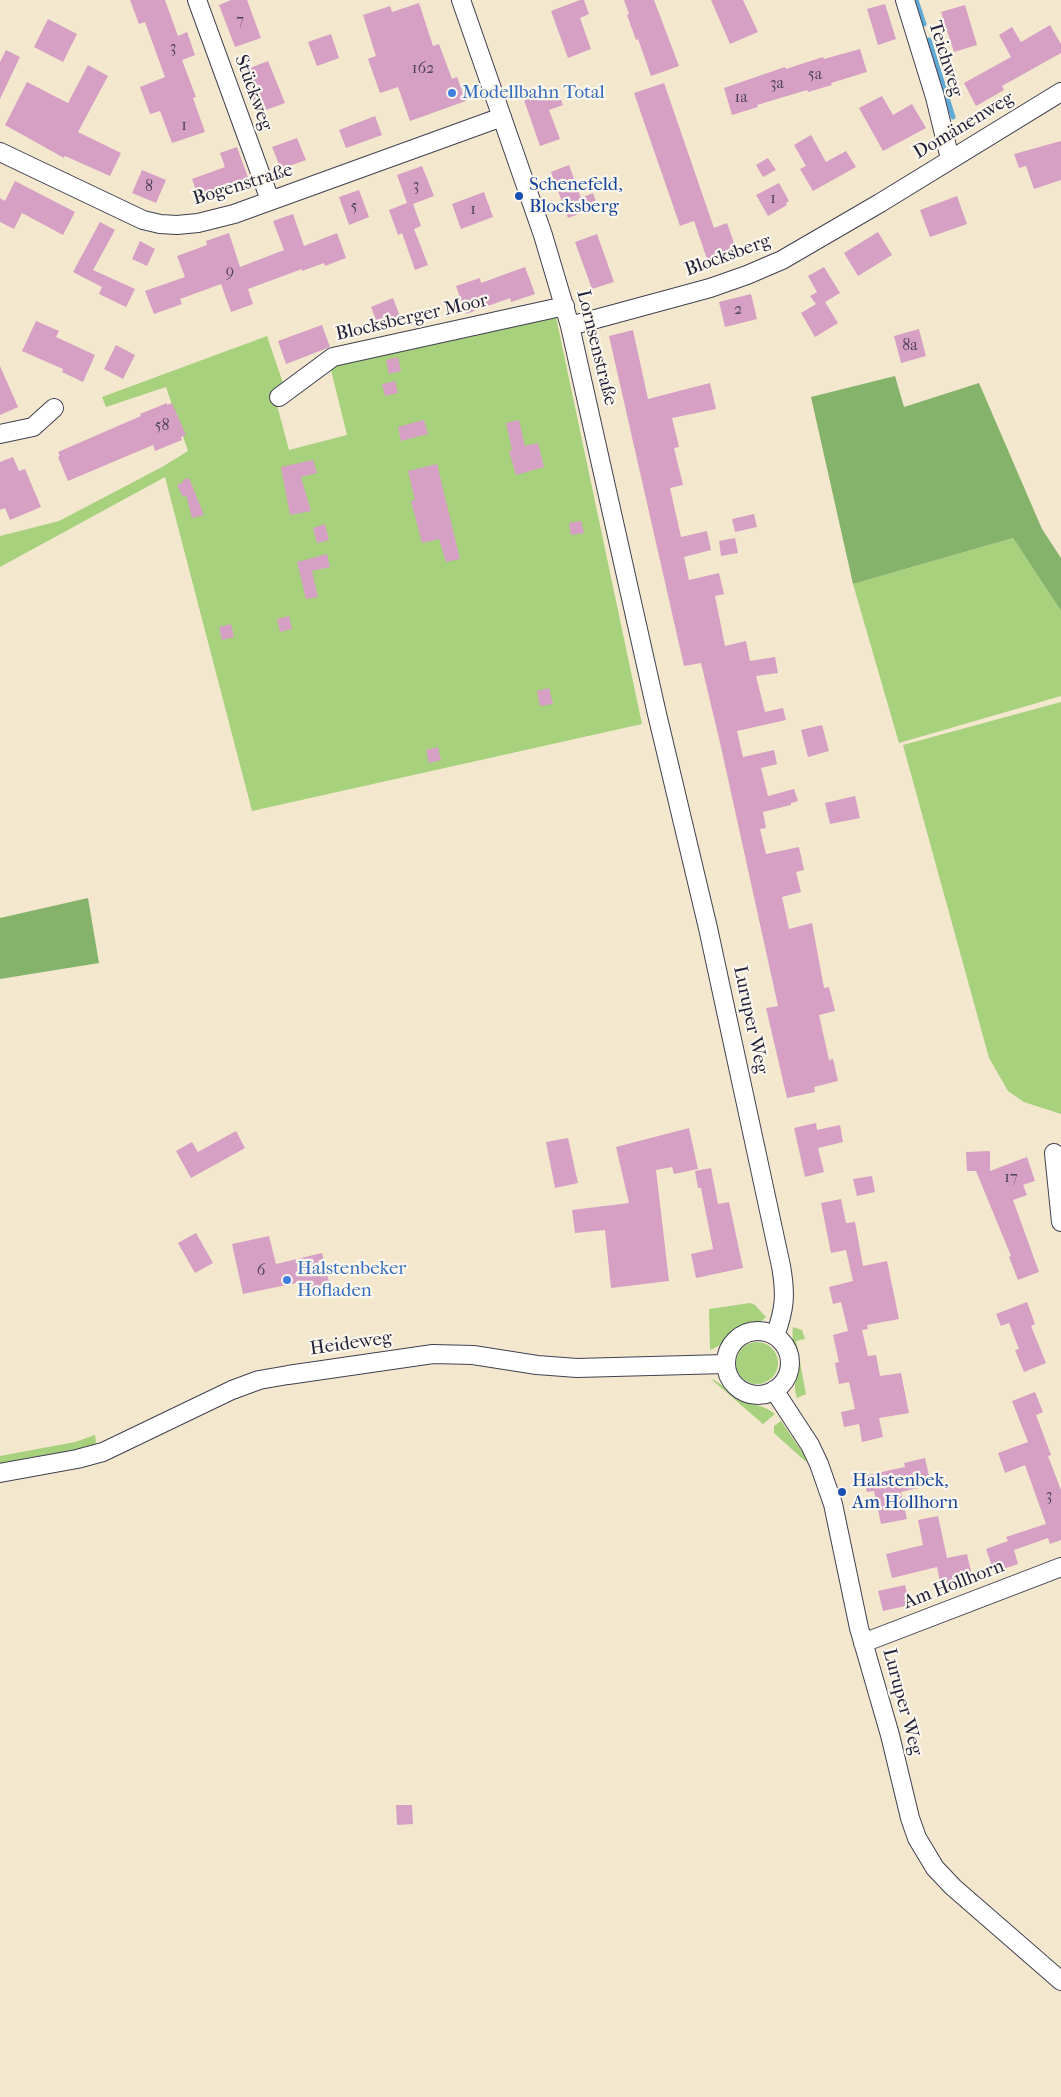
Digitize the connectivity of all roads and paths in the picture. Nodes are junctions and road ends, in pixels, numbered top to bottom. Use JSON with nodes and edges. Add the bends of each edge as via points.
{"nodes":[{"id":1,"x":197,"y":0,"type":"edge"},
{"id":2,"x":461,"y":0,"type":"edge"},
{"id":3,"x":905,"y":0,"type":"edge"},
{"id":4,"x":1061,"y":92,"type":"edge"},
{"id":5,"x":502,"y":117,"type":"junction"},
{"id":6,"x":0,"y":152,"type":"edge"},
{"id":7,"x":950,"y":159,"type":"junction"},
{"id":8,"x":889,"y":198,"type":"joint"},
{"id":9,"x":270,"y":200,"type":"junction"},
{"id":10,"x":565,"y":306,"type":"junction"},
{"id":11,"x":570,"y":326,"type":"junction"},
{"id":12,"x":279,"y":397,"type":"dead end"},
{"id":13,"x":54,"y":408,"type":"dead end"},
{"id":14,"x":0,"y":434,"type":"edge"},
{"id":15,"x":658,"y":714,"type":"joint"},
{"id":16,"x":1054,"y":1153,"type":"dead end"},
{"id":17,"x":1061,"y":1222,"type":"edge"},
{"id":18,"x":775,"y":1336,"type":"junction"},
{"id":19,"x":725,"y":1364,"type":"junction"},
{"id":20,"x":774,"y":1390,"type":"junction"},
{"id":21,"x":0,"y":1473,"type":"edge"},
{"id":22,"x":1061,"y":1567,"type":"edge"},
{"id":23,"x":863,"y":1643,"type":"junction"},
{"id":24,"x":1061,"y":1981,"type":"edge"}],
"edges":[{"from":1,"to":9,"type":"street","name":"Stückweg"},
{"from":2,"to":5,"type":"street","name":"Lornsenstraße"},
{"from":3,"to":7,"type":"street","name":"Teichweg"},
{"from":4,"to":7,"type":"street","name":"Domänenweg"},
{"from":5,"to":9,"type":"street","name":"Bogenstraße"},
{"from":5,"to":10,"type":"street","name":"Lornsenstraße"},
{"from":6,"to":9,"type":"street","name":"Bogenstraße","via":[[128,214],[160,224],[207,221]]},
{"from":7,"to":8,"type":"street","name":"Domänenweg"},
{"from":8,"to":11,"type":"street","name":"Blocksberg","via":[[782,260],[747,275]]},
{"from":10,"to":11,"type":"street","name":"Lornsenstraße"},
{"from":10,"to":12,"type":"street","name":"Blocksberger Moor","via":[[333,357]]},
{"from":11,"to":15,"type":"street","name":"Lornsenstraße"},
{"from":13,"to":14,"type":"street","via":[[33,427]]},
{"from":15,"to":18,"type":"street","name":"Luruper Weg","via":[[710,936],[782,1271],[783,1313]]},
{"from":16,"to":17,"type":"street"},
{"from":18,"to":19,"type":"street","via":[[760,1331],[743,1336],[728,1352]]},
{"from":18,"to":20,"type":"street","via":[[784,1343],[790,1365],[788,1375]]},
{"from":19,"to":20,"type":"street","via":[[726,1373],[741,1391],[752,1395]]},
{"from":19,"to":21,"type":"street","name":"Heideweg","via":[[577,1368],[474,1355],[433,1354],[288,1375],[259,1380],[232,1390],[103,1452]]},
{"from":20,"to":23,"type":"street","name":"Luruper Weg","via":[[810,1445],[826,1481]]},
{"from":22,"to":23,"type":"street","name":"Am Hollhorn"},
{"from":23,"to":24,"type":"street","name":"Luruper Weg","via":[[910,1818],[927,1857],[953,1887]]}]}
